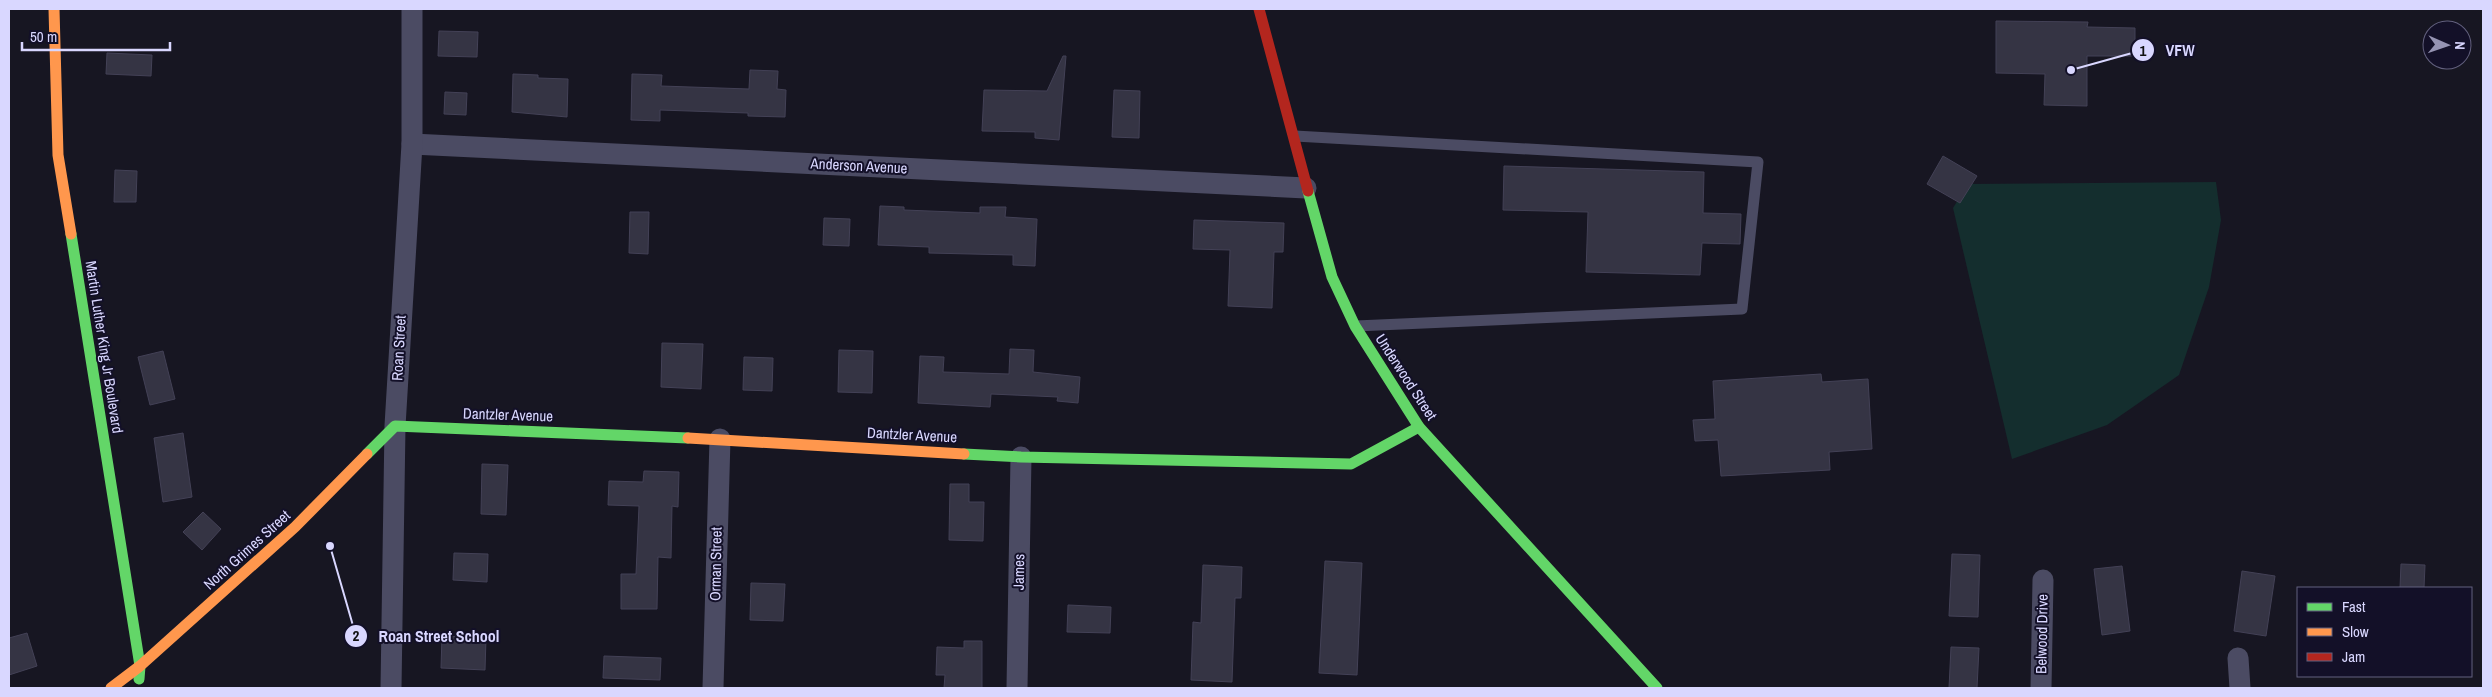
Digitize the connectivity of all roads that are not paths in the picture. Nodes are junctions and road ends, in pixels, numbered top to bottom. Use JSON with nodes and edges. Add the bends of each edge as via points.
{"nodes":[{"id":1,"x":54,"y":9,"type":"edge"},
{"id":2,"x":412,"y":9,"type":"edge"},
{"id":3,"x":1259,"y":9,"type":"edge"},
{"id":4,"x":1295,"y":136,"type":"junction"},
{"id":5,"x":412,"y":144,"type":"junction"},
{"id":6,"x":1306,"y":188,"type":"junction"},
{"id":7,"x":1355,"y":326,"type":"junction"},
{"id":8,"x":395,"y":426,"type":"junction"},
{"id":9,"x":1420,"y":428,"type":"junction"},
{"id":10,"x":720,"y":439,"type":"junction"},
{"id":11,"x":1021,"y":457,"type":"junction"},
{"id":12,"x":2043,"y":580,"type":"dead end"},
{"id":13,"x":2238,"y":658,"type":"dead end"},
{"id":14,"x":140,"y":666,"type":"junction"},
{"id":15,"x":111,"y":688,"type":"edge"},
{"id":16,"x":138,"y":688,"type":"edge"},
{"id":17,"x":391,"y":688,"type":"edge"},
{"id":18,"x":713,"y":688,"type":"edge"},
{"id":19,"x":1017,"y":688,"type":"edge"},
{"id":20,"x":1657,"y":688,"type":"edge"},
{"id":21,"x":2041,"y":688,"type":"edge"},
{"id":22,"x":2240,"y":688,"type":"edge"}],
"edges":[{"from":1,"to":14,"type":"street","name":"Martin Luther King Jr Boulevard","via":[[58,155]]},
{"from":2,"to":5,"type":"street","name":"Roan Street"},
{"from":3,"to":4,"type":"street","name":"Underwood Street"},
{"from":4,"to":6,"type":"street","name":"Underwood Street"},
{"from":4,"to":7,"type":"lane","via":[[1758,162],[1742,309]]},
{"from":5,"to":6,"type":"street","name":"Anderson Avenue"},
{"from":5,"to":8,"type":"street","name":"Roan Street"},
{"from":6,"to":7,"type":"street","name":"Underwood Street","via":[[1332,277]]},
{"from":7,"to":9,"type":"street","name":"Underwood Street"},
{"from":8,"to":10,"type":"street","name":"Dantzler Avenue"},
{"from":8,"to":14,"type":"street","name":"North Grimes Street","via":[[295,527]]},
{"from":8,"to":17,"type":"street","name":"Roan Street"},
{"from":9,"to":11,"type":"street","name":"Dantzler Avenue","via":[[1352,464]]},
{"from":9,"to":20,"type":"street","name":"Underwood Street"},
{"from":10,"to":11,"type":"street","name":"Dantzler Avenue"},
{"from":10,"to":18,"type":"street","name":"Orman Street"},
{"from":11,"to":19,"type":"street","name":"James"},
{"from":12,"to":21,"type":"street","name":"Belwood Drive"},
{"from":13,"to":22,"type":"street"},
{"from":14,"to":15,"type":"street","name":"North Grimes Street"},
{"from":14,"to":16,"type":"street","name":"Martin Luther King Jr Boulevard"}]}
